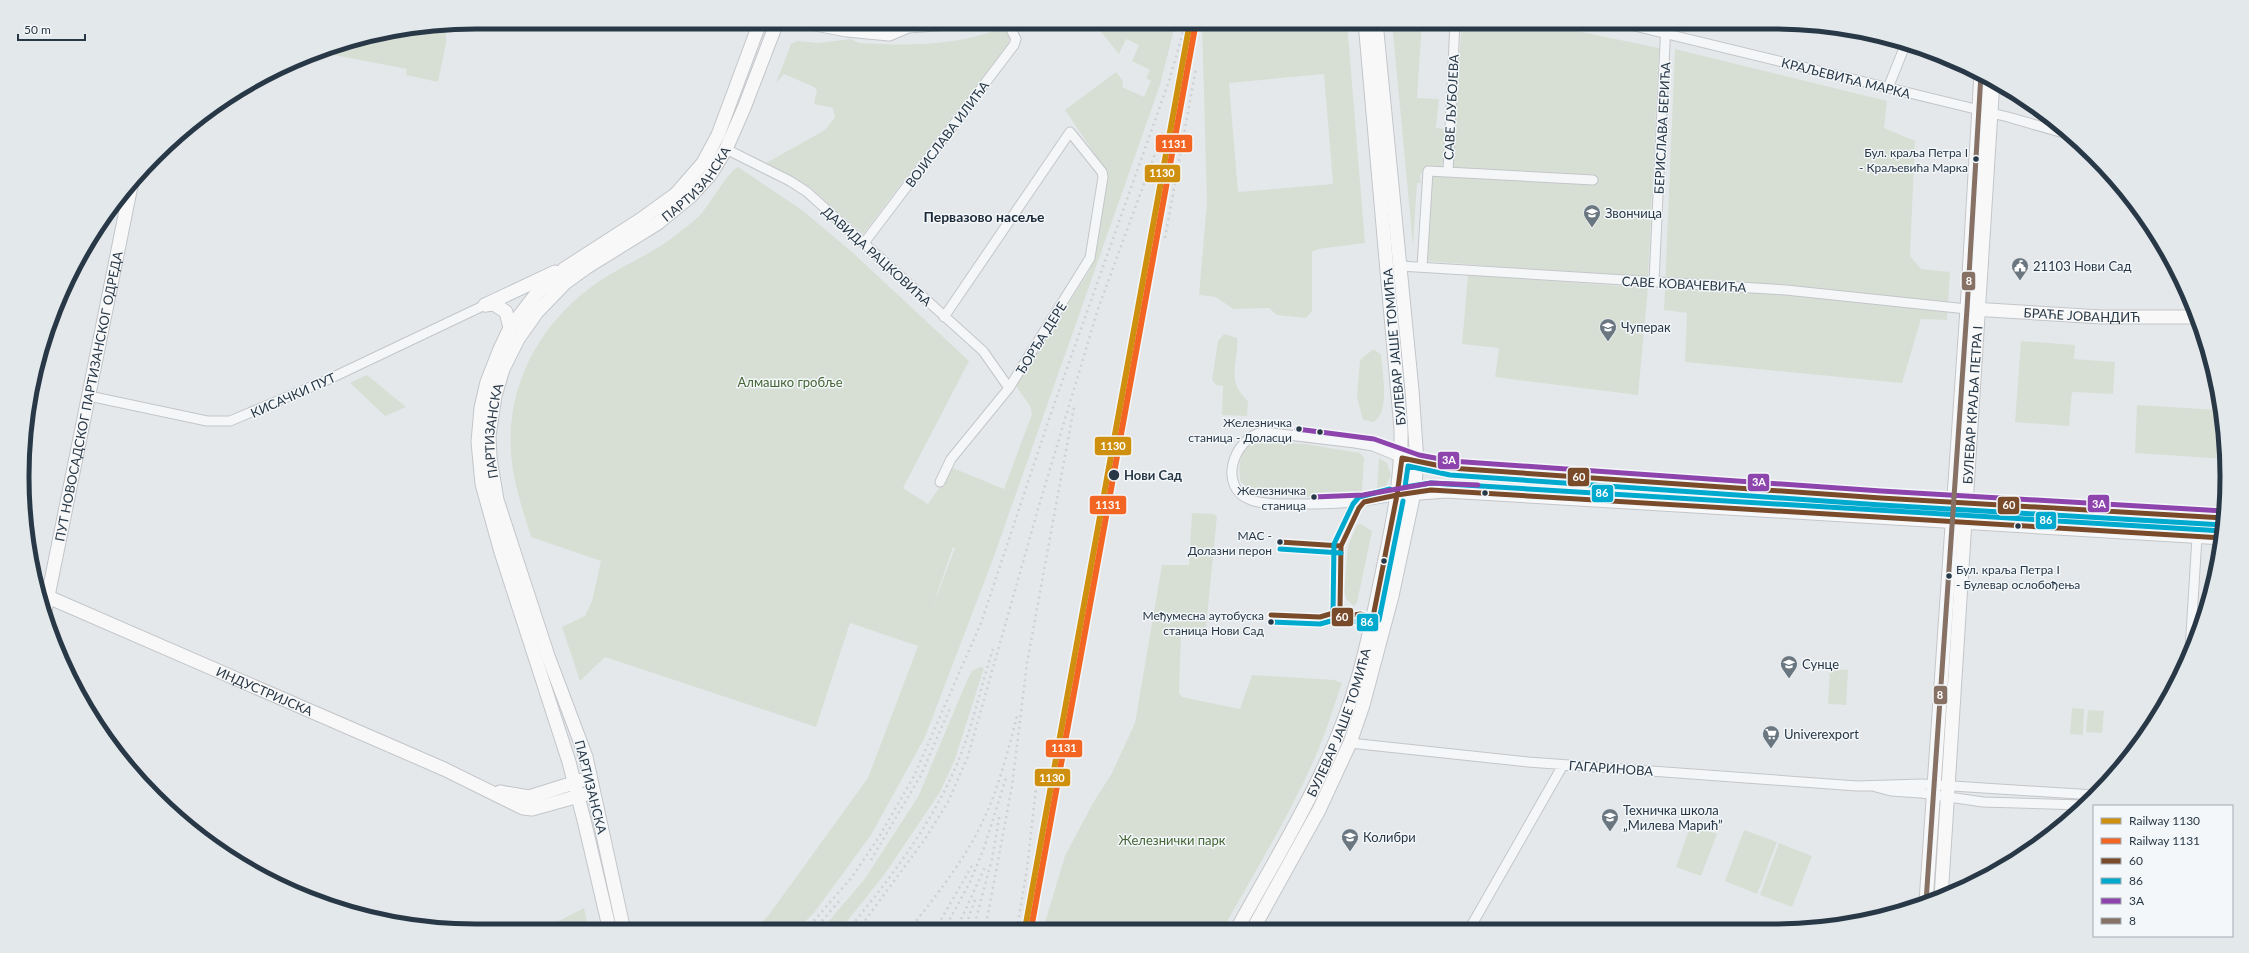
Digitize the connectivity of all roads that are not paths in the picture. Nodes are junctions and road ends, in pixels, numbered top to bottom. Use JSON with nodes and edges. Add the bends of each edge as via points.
{"nodes":[{"id":1,"x":757,"y":29,"type":"edge"},
{"id":2,"x":774,"y":29,"type":"edge"},
{"id":3,"x":842,"y":29,"type":"edge"},
{"id":4,"x":896,"y":29,"type":"edge"},
{"id":5,"x":1011,"y":29,"type":"edge"},
{"id":6,"x":1366,"y":29,"type":"edge"},
{"id":7,"x":1377,"y":29,"type":"edge"},
{"id":8,"x":1456,"y":29,"type":"edge"},
{"id":9,"x":1649,"y":29,"type":"edge"},
{"id":10,"x":1666,"y":29,"type":"edge"},
{"id":11,"x":1666,"y":33,"type":"junction"},
{"id":12,"x":1904,"y":49,"type":"edge"},
{"id":13,"x":1982,"y":81,"type":"edge"},
{"id":14,"x":1991,"y":86,"type":"edge"},
{"id":15,"x":1888,"y":88,"type":"junction"},
{"id":16,"x":1985,"y":111,"type":"junction"},
{"id":17,"x":2058,"y":131,"type":"edge"},
{"id":18,"x":726,"y":149,"type":"junction"},
{"id":19,"x":1448,"y":172,"type":"junction"},
{"id":20,"x":1593,"y":180,"type":"dead end"},
{"id":21,"x":129,"y":194,"type":"edge"},
{"id":22,"x":864,"y":243,"type":"junction"},
{"id":23,"x":1400,"y":266,"type":"junction"},
{"id":24,"x":1422,"y":267,"type":"junction"},
{"id":25,"x":564,"y":269,"type":"junction"},
{"id":26,"x":1654,"y":282,"type":"junction"},
{"id":27,"x":485,"y":304,"type":"junction"},
{"id":28,"x":1974,"y":309,"type":"junction"},
{"id":29,"x":944,"y":317,"type":"junction"},
{"id":30,"x":2190,"y":317,"type":"edge"},
{"id":31,"x":510,"y":328,"type":"junction"},
{"id":32,"x":1009,"y":388,"type":"junction"},
{"id":33,"x":89,"y":396,"type":"junction"},
{"id":34,"x":1402,"y":458,"type":"junction"},
{"id":35,"x":1417,"y":462,"type":"junction"},
{"id":36,"x":940,"y":482,"type":"dead end"},
{"id":37,"x":1414,"y":493,"type":"junction"},
{"id":38,"x":1397,"y":495,"type":"junction"},
{"id":39,"x":1954,"y":502,"type":"junction"},
{"id":40,"x":1967,"y":502,"type":"junction"},
{"id":41,"x":2218,"y":518,"type":"edge"},
{"id":42,"x":1952,"y":522,"type":"junction"},
{"id":43,"x":1966,"y":523,"type":"junction"},
{"id":44,"x":2197,"y":537,"type":"junction"},
{"id":45,"x":2216,"y":538,"type":"edge"},
{"id":46,"x":44,"y":591,"type":"edge"},
{"id":47,"x":45,"y":596,"type":"edge"},
{"id":48,"x":2191,"y":634,"type":"edge"},
{"id":49,"x":1350,"y":743,"type":"junction"},
{"id":50,"x":1563,"y":765,"type":"junction"},
{"id":51,"x":590,"y":778,"type":"junction"},
{"id":52,"x":574,"y":783,"type":"junction"},
{"id":53,"x":1934,"y":790,"type":"junction"},
{"id":54,"x":490,"y":791,"type":"junction"},
{"id":55,"x":1949,"y":791,"type":"junction"},
{"id":56,"x":593,"y":792,"type":"junction"},
{"id":57,"x":2087,"y":795,"type":"edge"},
{"id":58,"x":578,"y":797,"type":"junction"},
{"id":59,"x":2077,"y":805,"type":"edge"},
{"id":60,"x":1942,"y":891,"type":"edge"},
{"id":61,"x":1926,"y":896,"type":"edge"},
{"id":62,"x":608,"y":924,"type":"edge"},
{"id":63,"x":622,"y":924,"type":"edge"},
{"id":64,"x":1240,"y":924,"type":"edge"},
{"id":65,"x":1256,"y":924,"type":"edge"},
{"id":66,"x":1472,"y":924,"type":"edge"}],
"edges":[{"from":1,"to":25,"type":"main road","name":"ПАРТИЗАНСКА","via":[[718,135],[699,169],[676,194],[655,210]]},
{"from":2,"to":18,"type":"main road","name":"ПАРТИЗАНСКА"},
{"from":3,"to":4,"type":"main road","via":[[889,34]]},
{"from":5,"to":22,"type":"street","name":"ВОЈИСЛАВА ИЛИЋА","via":[[1016,39],[1014,45]]},
{"from":6,"to":34,"type":"main road","name":"БУЛЕВАР ЈАШЕ ТОМИЋА","via":[[1388,267]]},
{"from":7,"to":23,"type":"main road","name":"БУЛЕВАР ЈАШЕ ТОМИЋА"},
{"from":8,"to":19,"type":"street","name":"САВЕ ЉУБОЈЕВА"},
{"from":9,"to":11,"type":"street","name":"КРАЉЕВИЋА МАРКА"},
{"from":10,"to":11,"type":"street","name":"БЕРИСЛАВА БЕРИЋА"},
{"from":11,"to":15,"type":"street","name":"КРАЉЕВИЋА МАРКА"},
{"from":11,"to":26,"type":"street","name":"БЕРИСЛАВА БЕРИЋА"},
{"from":12,"to":15,"type":"street"},
{"from":13,"to":16,"type":"main road","name":"БУЛЕВАР КРАЉА ПЕТРА I"},
{"from":14,"to":16,"type":"main road","name":"БУЛЕВАР КРАЉА ПЕТРА I"},
{"from":15,"to":16,"type":"street","name":"КРАЉЕВИЋА МАРКА"},
{"from":16,"to":17,"type":"street","name":"КРАЉЕВИЋА МАРКА"},
{"from":16,"to":28,"type":"main road","name":"БУЛЕВАР КРАЉА ПЕТРА I"},
{"from":18,"to":22,"type":"street","name":"ДАВИДА РАЦКОВИЋА","via":[[807,192]]},
{"from":18,"to":51,"type":"main road","name":"ПАРТИЗАНСКА","via":[[710,175],[677,208],[565,283],[537,312],[518,339],[503,369],[494,396],[490,423],[490,451],[497,500],[551,663],[586,756]]},
{"from":19,"to":20,"type":"street"},
{"from":19,"to":24,"type":"street","name":"САВЕ ЉУБОЈЕВА","via":[[1428,171],[1426,175]]},
{"from":21,"to":33,"type":"main road","name":"ПУТ НОВОСАДСКОГ ПАРТИЗАНСКОГ ОДРЕДА"},
{"from":22,"to":29,"type":"street","name":"ДАВИДА РАЦКОВИЋА"},
{"from":23,"to":24,"type":"street","name":"САВЕ КОВАЧЕВИЋА"},
{"from":23,"to":35,"type":"main road","name":"БУЛЕВАР ЈАШЕ ТОМИЋА"},
{"from":24,"to":26,"type":"street","name":"САВЕ КОВАЧЕВИЋА"},
{"from":25,"to":27,"type":"main road"},
{"from":25,"to":31,"type":"main road","name":"ПАРТИЗАНСКА","via":[[537,293]]},
{"from":26,"to":28,"type":"street","name":"САВЕ КОВАЧЕВИЋА","via":[[1786,290]]},
{"from":27,"to":31,"type":"main road","via":[[494,304],[506,312]]},
{"from":27,"to":33,"type":"street","name":"КИСАЧКИ ПУТ","via":[[325,381],[230,421],[207,421]]},
{"from":28,"to":30,"type":"main road","name":"БРАЋЕ ЈОВАНДИЋ","via":[[2111,318]]},
{"from":28,"to":39,"type":"main road","name":"БУЛЕВАР КРАЉА ПЕТРА I"},
{"from":28,"to":40,"type":"main road","name":"БУЛЕВАР КРАЉА ПЕТРА I"},
{"from":29,"to":32,"type":"street","name":"ДАВИДА РАЦКОВИЋА","via":[[983,351]]},
{"from":29,"to":32,"type":"street","name":"ЂОРЂА ДЕРЕ","via":[[1070,132],[1102,172],[1103,178],[1090,258]]},
{"from":31,"to":52,"type":"main road","name":"ПАРТИЗАНСКА","via":[[493,364],[481,408],[478,442],[482,484]]},
{"from":32,"to":36,"type":"street","name":"ЂОРЂА ДЕРЕ","via":[[952,459]]},
{"from":33,"to":46,"type":"main road","name":"ПУТ НОВОСАДСКОГ ПАРТИЗАНСКОГ ОДРЕДА"},
{"from":34,"to":35,"type":"main road"},
{"from":34,"to":38,"type":"main road","name":"БУЛЕВАР ЈАШЕ ТОМИЋА"},
{"from":34,"to":38,"type":"street","via":[[1373,446],[1354,442],[1263,432],[1255,434],[1241,445],[1231,472],[1234,482],[1245,497],[1263,502],[1356,502]]},
{"from":35,"to":37,"type":"main road","name":"БУЛЕВАР ЈАШЕ ТОМИЋА"},
{"from":35,"to":39,"type":"main road","via":[[1458,469]]},
{"from":37,"to":38,"type":"main road"},
{"from":37,"to":42,"type":"main road","via":[[1446,490]]},
{"from":37,"to":49,"type":"main road","name":"БУЛЕВАР ЈАШЕ ТОМИЋА","via":[[1386,619]]},
{"from":38,"to":64,"type":"main road","name":"БУЛЕВАР ЈАШЕ ТОМИЋА","via":[[1373,617],[1357,682],[1335,742],[1306,806]]},
{"from":39,"to":40,"type":"main road"},
{"from":39,"to":42,"type":"main road","name":"БУЛЕВАР КРАЉА ПЕТРА I"},
{"from":40,"to":41,"type":"main road"},
{"from":40,"to":43,"type":"main road","name":"БУЛЕВАР КРАЉА ПЕТРА I"},
{"from":42,"to":43,"type":"main road"},
{"from":42,"to":53,"type":"main road","name":"БУЛЕВАР КРАЉА ПЕТРА I"},
{"from":43,"to":44,"type":"main road"},
{"from":43,"to":55,"type":"main road","name":"БУЛЕВАР КРАЉА ПЕТРА I"},
{"from":44,"to":45,"type":"main road"},
{"from":44,"to":48,"type":"street"},
{"from":47,"to":54,"type":"main road","name":"ИНДУСТРИЈСКА"},
{"from":49,"to":50,"type":"street","name":"ГАГАРИНОВА"},
{"from":49,"to":65,"type":"main road","name":"БУЛЕВАР ЈАШЕ ТОМИЋА","via":[[1319,810]]},
{"from":50,"to":53,"type":"street","name":"ГАГАРИНОВА","via":[[1873,786],[1891,784]]},
{"from":50,"to":66,"type":"street"},
{"from":51,"to":52,"type":"main road","name":"ИНДУСТРИЈСКА"},
{"from":51,"to":56,"type":"main road","name":"ПАРТИЗАНСКА"},
{"from":52,"to":54,"type":"main road","name":"ИНДУСТРИЈСКА","via":[[529,797]]},
{"from":52,"to":58,"type":"main road","name":"ПАРТИЗАНСКА"},
{"from":53,"to":55,"type":"street","name":"ГАГАРИНОВА"},
{"from":53,"to":55,"type":"street","name":"ГАГАРИНОВА"},
{"from":53,"to":61,"type":"main road","name":"БУЛЕВАР КРАЉА ПЕТРА I"},
{"from":54,"to":58,"type":"main road","name":"ИНДУСТРИЈСКА","via":[[515,805],[532,809]]},
{"from":55,"to":57,"type":"street"},
{"from":55,"to":59,"type":"street","via":[[1983,802]]},
{"from":55,"to":60,"type":"main road","name":"БУЛЕВАР КРАЉА ПЕТРА I"},
{"from":56,"to":58,"type":"main road","name":"ИНДУСТРИЈСКА"},
{"from":56,"to":63,"type":"main road","name":"ПАРТИЗАНСКА"},
{"from":58,"to":62,"type":"main road","name":"ПАРТИЗАНСКА"}]}
